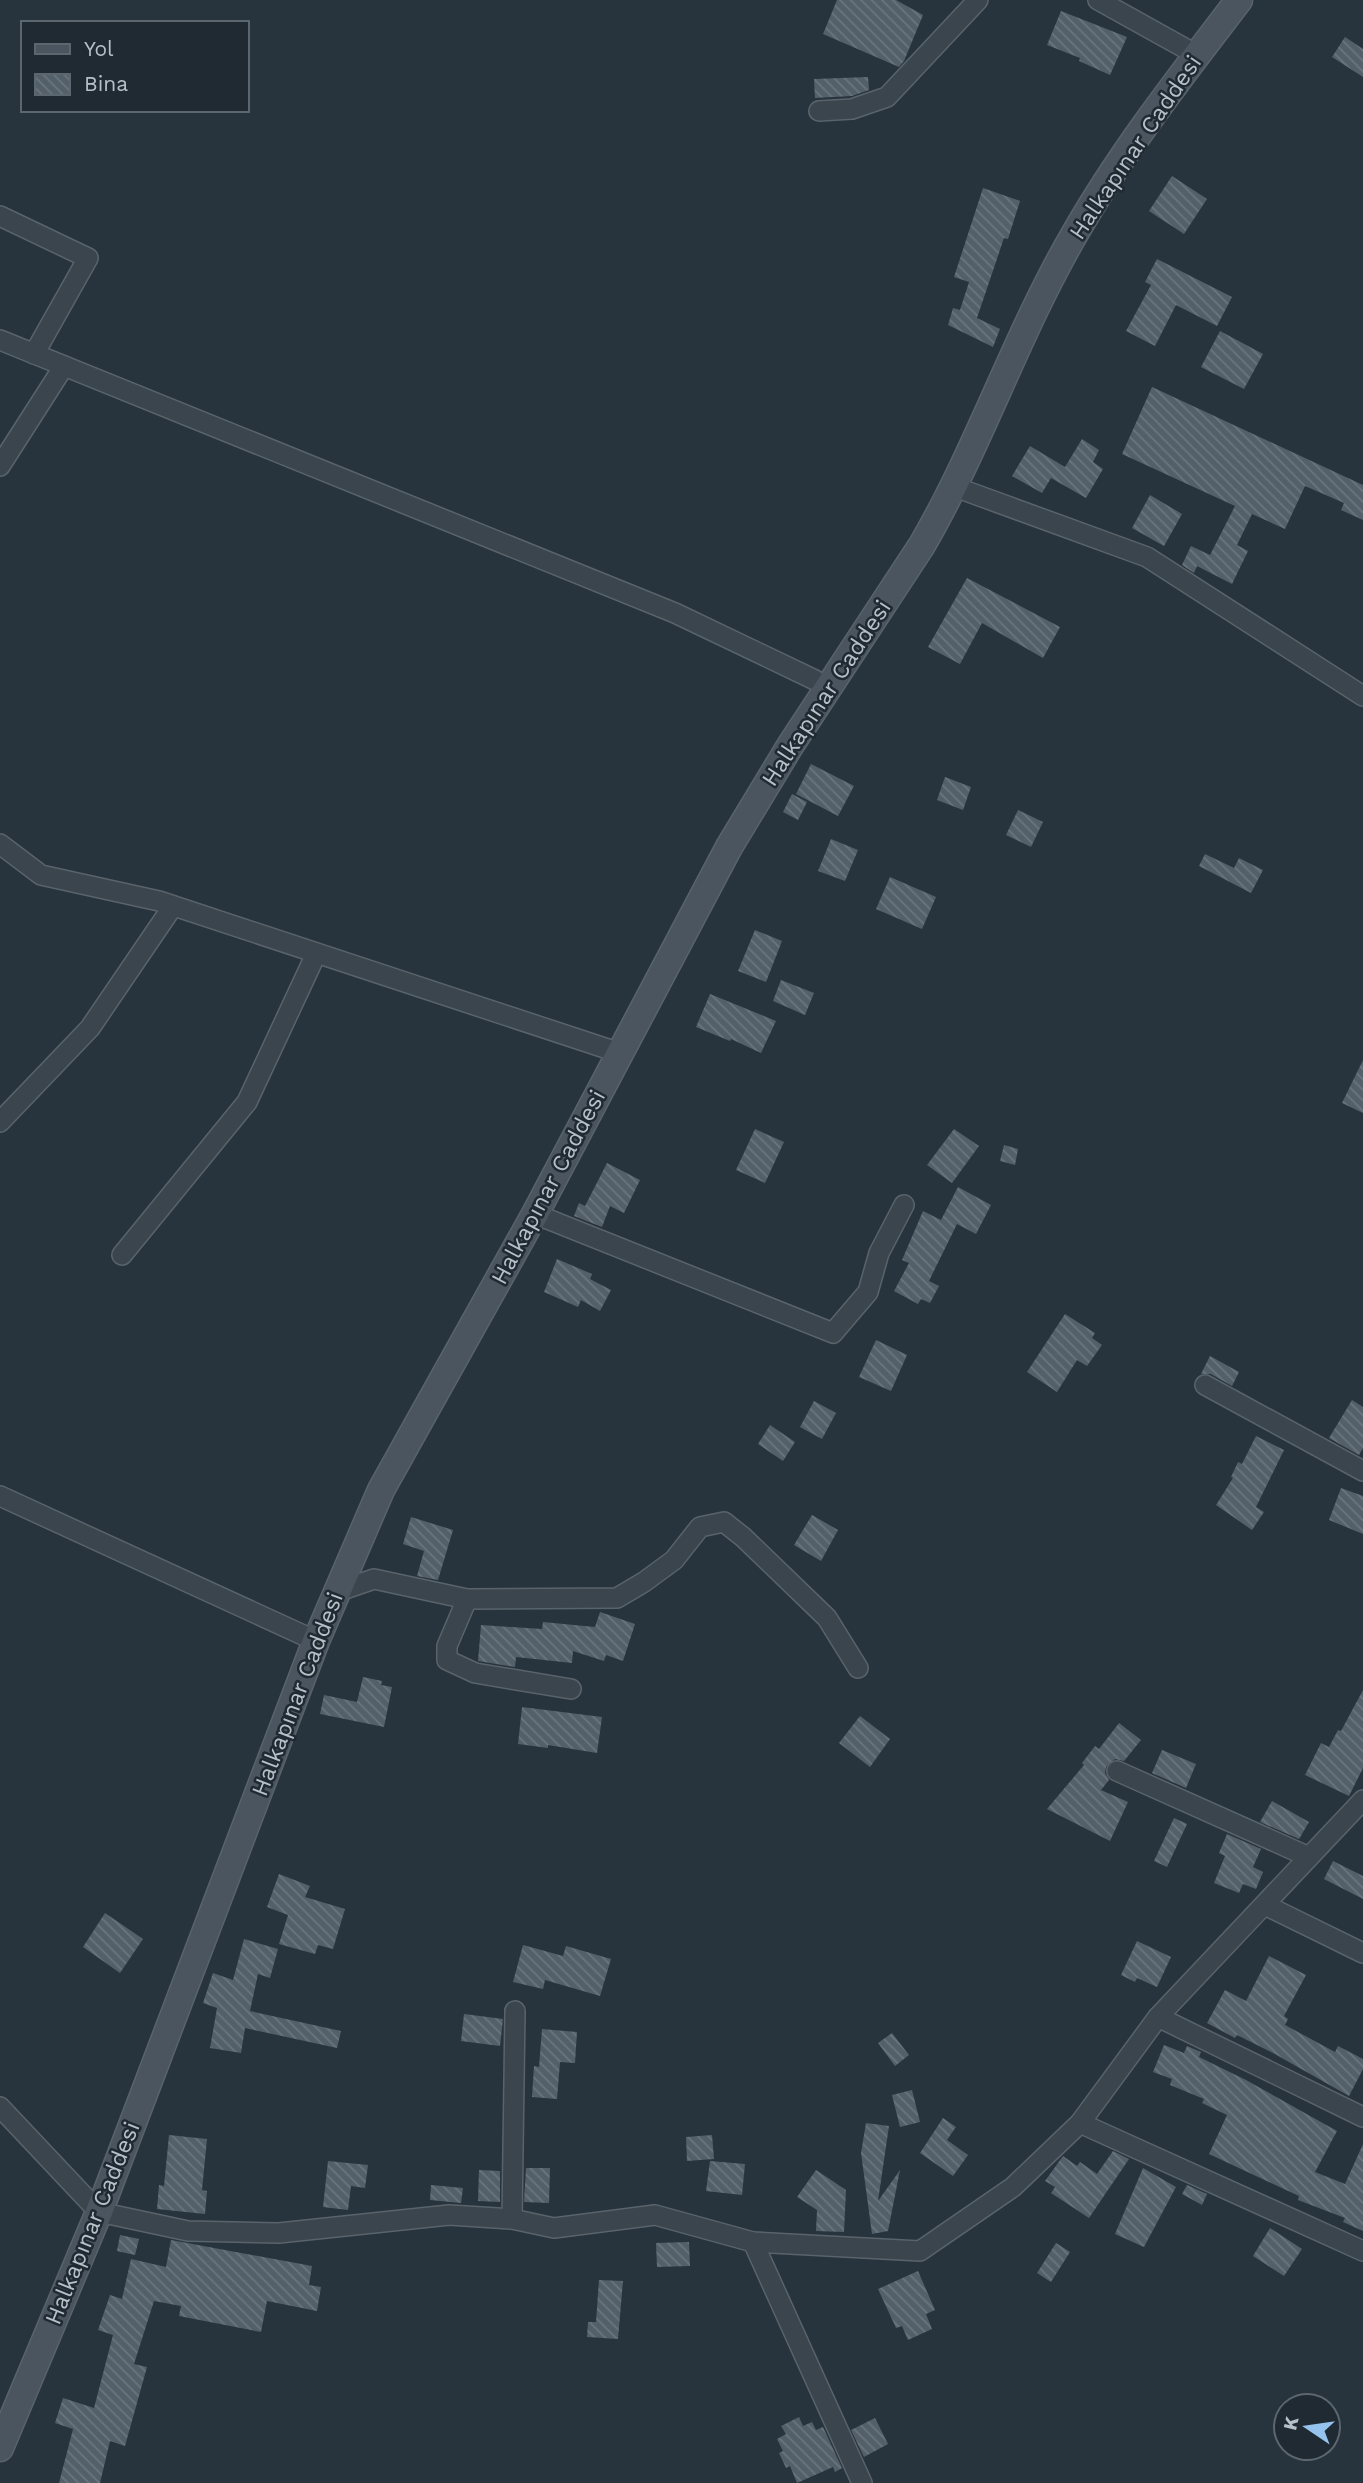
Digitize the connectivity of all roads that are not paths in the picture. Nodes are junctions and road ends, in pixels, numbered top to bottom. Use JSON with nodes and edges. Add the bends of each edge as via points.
{"nodes":[{"id":1,"x":978,"y":0,"type":"edge"},
{"id":2,"x":1098,"y":0,"type":"edge"},
{"id":3,"x":1239,"y":0,"type":"edge"},
{"id":4,"x":1197,"y":55,"type":"junction"},
{"id":5,"x":819,"y":111,"type":"dead end"},
{"id":6,"x":0,"y":216,"type":"edge"},
{"id":7,"x":0,"y":340,"type":"edge"},
{"id":8,"x":34,"y":354,"type":"junction"},
{"id":9,"x":64,"y":366,"type":"junction"},
{"id":10,"x":0,"y":466,"type":"edge"},
{"id":11,"x":955,"y":487,"type":"junction"},
{"id":12,"x":815,"y":680,"type":"dead end"},
{"id":13,"x":1363,"y":696,"type":"edge"},
{"id":14,"x":0,"y":844,"type":"edge"},
{"id":15,"x":173,"y":906,"type":"junction"},
{"id":16,"x":316,"y":954,"type":"junction"},
{"id":17,"x":620,"y":1053,"type":"junction"},
{"id":18,"x":0,"y":1122,"type":"edge"},
{"id":19,"x":904,"y":1205,"type":"dead end"},
{"id":20,"x":535,"y":1214,"type":"junction"},
{"id":21,"x":122,"y":1255,"type":"dead end"},
{"id":22,"x":1205,"y":1385,"type":"dead end"},
{"id":23,"x":1363,"y":1471,"type":"edge"},
{"id":24,"x":0,"y":1496,"type":"edge"},
{"id":25,"x":336,"y":1592,"type":"junction"},
{"id":26,"x":467,"y":1599,"type":"junction"},
{"id":27,"x":316,"y":1641,"type":"junction"},
{"id":28,"x":858,"y":1668,"type":"dead end"},
{"id":29,"x":571,"y":1689,"type":"dead end"},
{"id":30,"x":1117,"y":1771,"type":"dead end"},
{"id":31,"x":1363,"y":1800,"type":"edge"},
{"id":32,"x":1310,"y":1857,"type":"junction"},
{"id":33,"x":1265,"y":1905,"type":"junction"},
{"id":34,"x":1363,"y":1953,"type":"edge"},
{"id":35,"x":515,"y":2011,"type":"dead end"},
{"id":36,"x":1158,"y":2017,"type":"junction"},
{"id":37,"x":0,"y":2107,"type":"edge"},
{"id":38,"x":1363,"y":2117,"type":"edge"},
{"id":39,"x":1080,"y":2123,"type":"junction"},
{"id":40,"x":99,"y":2212,"type":"junction"},
{"id":41,"x":512,"y":2219,"type":"junction"},
{"id":42,"x":753,"y":2242,"type":"junction"},
{"id":43,"x":1363,"y":2251,"type":"edge"},
{"id":44,"x":0,"y":2448,"type":"edge"},
{"id":45,"x":862,"y":2483,"type":"edge"}],
"edges":[{"from":1,"to":5,"type":"street","via":[[887,97],[852,110]]},
{"from":2,"to":4,"type":"street"},
{"from":3,"to":4,"type":"main road","name":"Halkapınar Caddesi"},
{"from":4,"to":11,"type":"main road","name":"Halkapınar Caddesi","via":[[1073,235]]},
{"from":6,"to":8,"type":"street","via":[[88,258]]},
{"from":7,"to":8,"type":"street"},
{"from":8,"to":9,"type":"street"},
{"from":9,"to":10,"type":"street"},
{"from":9,"to":12,"type":"street","via":[[675,613]]},
{"from":11,"to":13,"type":"street","via":[[1147,557]]},
{"from":11,"to":17,"type":"main road","name":"Halkapınar Caddesi","via":[[729,847]]},
{"from":14,"to":15,"type":"street","via":[[41,875]]},
{"from":15,"to":16,"type":"street"},
{"from":15,"to":18,"type":"street","via":[[90,1028]]},
{"from":16,"to":17,"type":"street"},
{"from":16,"to":21,"type":"street","via":[[247,1102]]},
{"from":17,"to":20,"type":"main road","name":"Halkapınar Caddesi"},
{"from":19,"to":20,"type":"street","via":[[879,1254],[868,1292],[833,1333]]},
{"from":20,"to":25,"type":"main road","name":"Halkapınar Caddesi","via":[[392,1468]]},
{"from":22,"to":23,"type":"street"},
{"from":24,"to":27,"type":"street"},
{"from":25,"to":26,"type":"street","via":[[374,1579]]},
{"from":25,"to":27,"type":"main road","name":"Halkapınar Caddesi"},
{"from":26,"to":28,"type":"street","via":[[617,1598],[674,1560],[700,1527],[724,1522],[827,1618]]},
{"from":26,"to":29,"type":"street","via":[[447,1646],[447,1660],[475,1673]]},
{"from":27,"to":40,"type":"main road","name":"Halkapınar Caddesi"},
{"from":30,"to":32,"type":"street"},
{"from":31,"to":32,"type":"street"},
{"from":32,"to":33,"type":"street"},
{"from":33,"to":34,"type":"street"},
{"from":33,"to":36,"type":"street"},
{"from":35,"to":41,"type":"street"},
{"from":36,"to":38,"type":"street"},
{"from":36,"to":39,"type":"street"},
{"from":37,"to":40,"type":"street"},
{"from":39,"to":42,"type":"street","via":[[1013,2187],[920,2251]]},
{"from":39,"to":43,"type":"street"},
{"from":40,"to":41,"type":"street","via":[[201,2232],[279,2233],[449,2215]]},
{"from":40,"to":44,"type":"main road","name":"Halkapınar Caddesi"},
{"from":41,"to":42,"type":"street","via":[[554,2228],[655,2215]]},
{"from":42,"to":45,"type":"street"}]}
